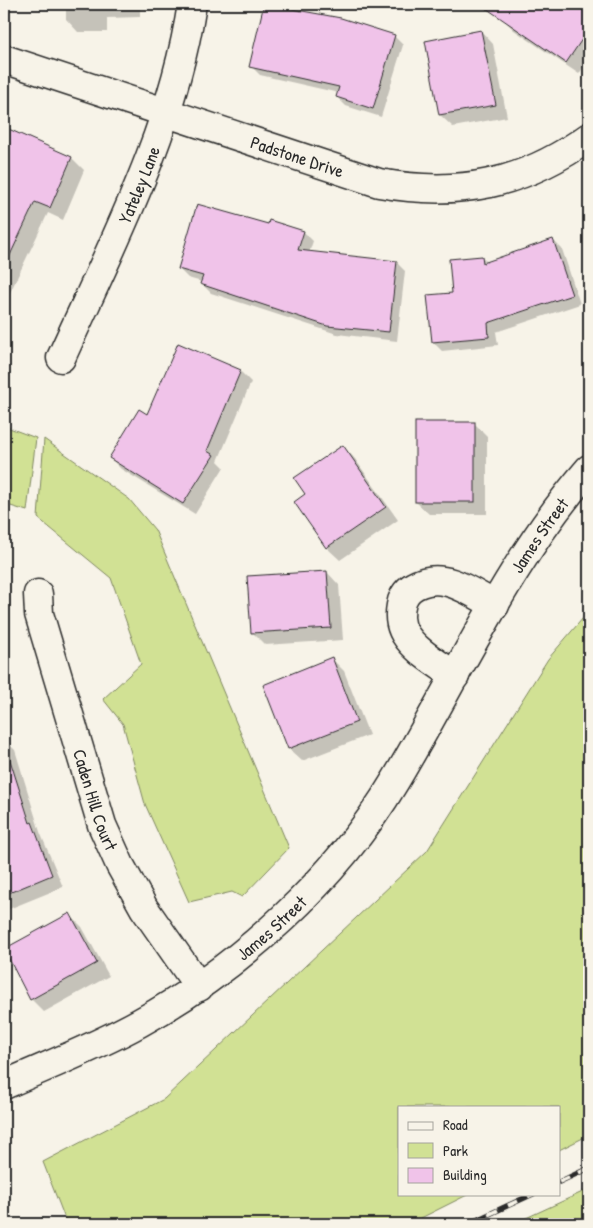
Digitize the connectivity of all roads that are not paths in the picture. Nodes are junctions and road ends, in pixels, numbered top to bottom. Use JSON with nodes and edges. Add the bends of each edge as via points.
{"nodes":[{"id":1,"x":192,"y":4,"type":"edge"},
{"id":2,"x":4,"y":59,"type":"edge"},
{"id":3,"x":167,"y":113,"type":"junction"},
{"id":4,"x":589,"y":137,"type":"edge"},
{"id":5,"x":61,"y":358,"type":"dead end"},
{"id":6,"x":589,"y":469,"type":"edge"},
{"id":7,"x":38,"y":594,"type":"dead end"},
{"id":8,"x":495,"y":605,"type":"junction"},
{"id":9,"x":455,"y":676,"type":"junction"},
{"id":10,"x":198,"y":986,"type":"junction"},
{"id":11,"x":4,"y":1085,"type":"edge"}],
"edges":[{"from":1,"to":3,"type":"street","name":"Yateley Lane","via":[[187,39]]},
{"from":2,"to":3,"type":"street","name":"Padstone Drive"},
{"from":3,"to":4,"type":"street","name":"Padstone Drive","via":[[378,184],[415,189],[483,186],[545,163]]},
{"from":3,"to":5,"type":"street","name":"Yateley Lane","via":[[145,174]]},
{"from":6,"to":8,"type":"street","name":"James Street","via":[[544,525]]},
{"from":7,"to":10,"type":"street","name":"Caden Hill Court","via":[[39,614],[102,825],[144,908]]},
{"from":8,"to":9,"type":"street","name":"James Street"},
{"from":8,"to":9,"type":"street","via":[[451,582],[431,579],[415,585],[404,595],[400,615],[405,634],[416,647]]},
{"from":9,"to":10,"type":"street","name":"James Street","via":[[394,784],[323,876],[282,919]]},
{"from":10,"to":11,"type":"street","name":"James Street","via":[[138,1023]]}]}
